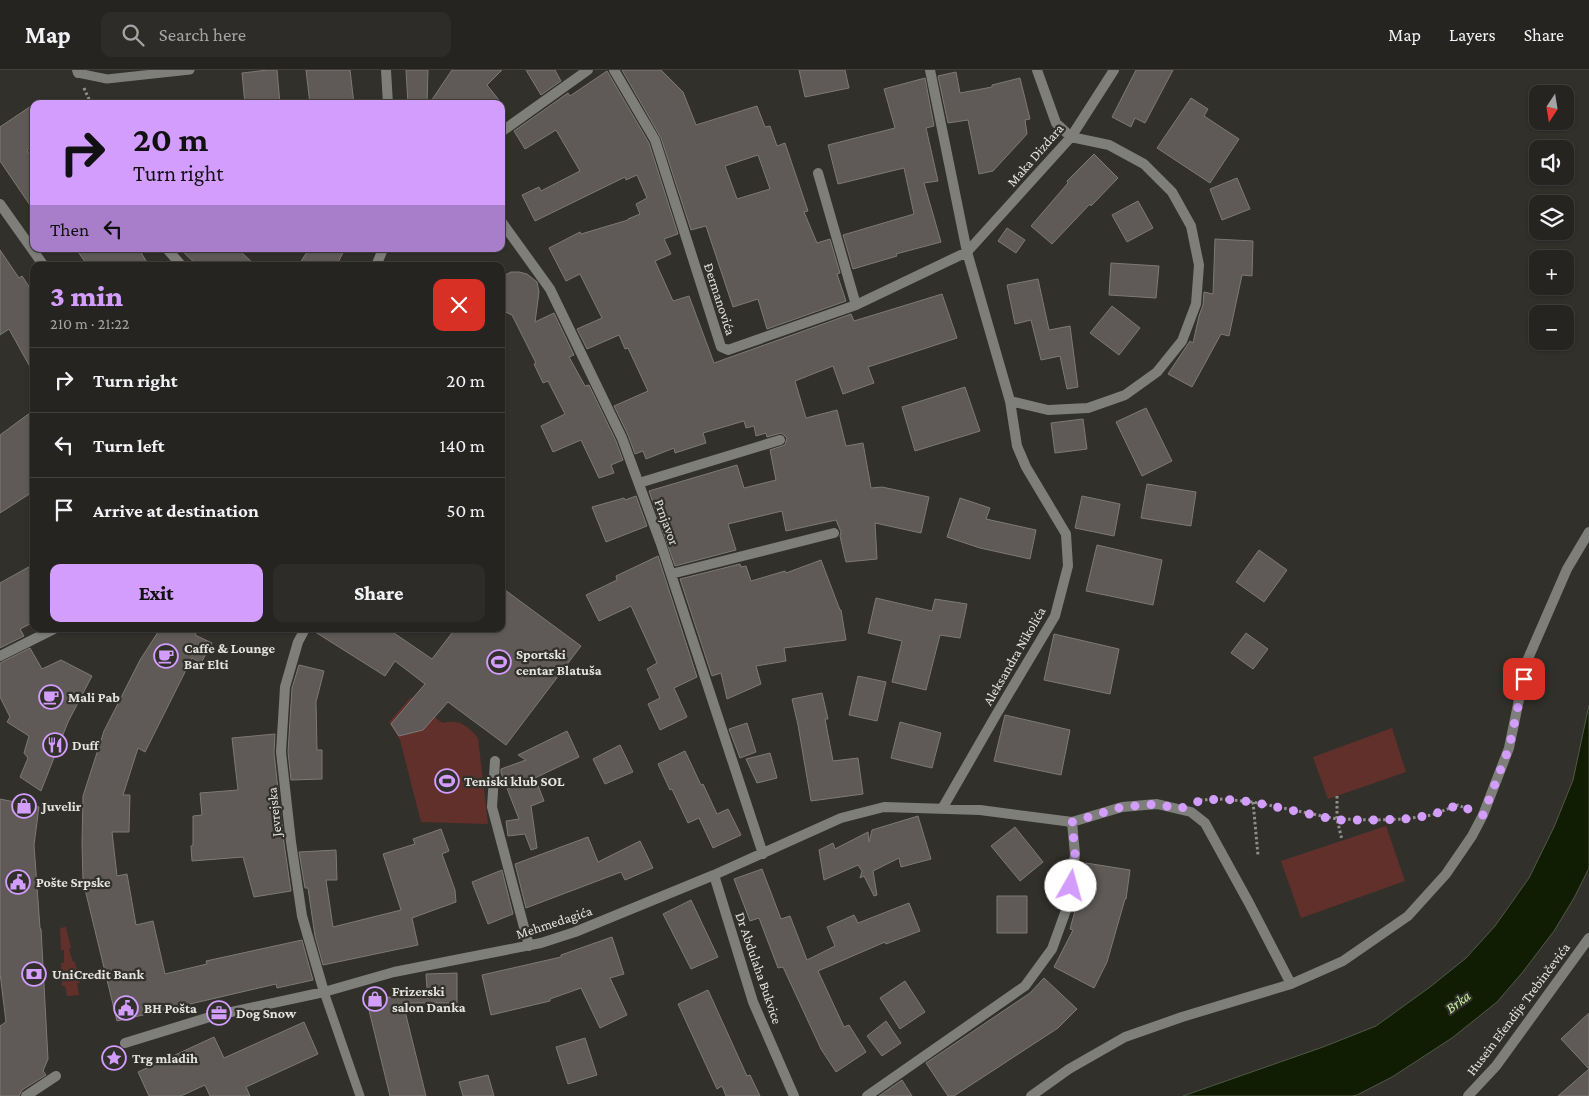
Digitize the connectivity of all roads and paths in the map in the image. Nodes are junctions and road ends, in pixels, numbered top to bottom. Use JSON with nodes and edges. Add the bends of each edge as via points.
{"nodes":[{"id":1,"x":190,"y":70,"type":"edge"},
{"id":2,"x":386,"y":70,"type":"edge"},
{"id":3,"x":588,"y":70,"type":"edge"},
{"id":4,"x":614,"y":70,"type":"edge"},
{"id":5,"x":930,"y":70,"type":"edge"},
{"id":6,"x":1036,"y":70,"type":"edge"},
{"id":7,"x":1114,"y":70,"type":"edge"},
{"id":8,"x":78,"y":72,"type":"edge"},
{"id":9,"x":388,"y":100,"type":"edge"},
{"id":10,"x":505,"y":129,"type":"edge"},
{"id":11,"x":1071,"y":137,"type":"junction"},
{"id":12,"x":818,"y":173,"type":"dead end"},
{"id":13,"x":0,"y":204,"type":"edge"},
{"id":14,"x":505,"y":227,"type":"edge"},
{"id":15,"x":30,"y":246,"type":"edge"},
{"id":16,"x":170,"y":252,"type":"edge"},
{"id":17,"x":967,"y":252,"type":"junction"},
{"id":18,"x":178,"y":262,"type":"edge"},
{"id":19,"x":856,"y":305,"type":"junction"},
{"id":20,"x":1010,"y":401,"type":"junction"},
{"id":21,"x":780,"y":440,"type":"dead end"},
{"id":22,"x":639,"y":483,"type":"junction"},
{"id":23,"x":1589,"y":532,"type":"edge"},
{"id":24,"x":834,"y":533,"type":"dead end"},
{"id":25,"x":671,"y":574,"type":"junction"},
{"id":26,"x":48,"y":632,"type":"edge"},
{"id":27,"x":303,"y":632,"type":"edge"},
{"id":28,"x":0,"y":656,"type":"edge"},
{"id":29,"x":495,"y":761,"type":"dead end"},
{"id":30,"x":1337,"y":796,"type":"dead end"},
{"id":31,"x":1253,"y":802,"type":"junction"},
{"id":32,"x":1179,"y":809,"type":"junction"},
{"id":33,"x":942,"y":810,"type":"junction"},
{"id":34,"x":1483,"y":815,"type":"junction"},
{"id":35,"x":1337,"y":820,"type":"junction"},
{"id":36,"x":1072,"y":822,"type":"junction"},
{"id":37,"x":1342,"y":840,"type":"dead end"},
{"id":38,"x":763,"y":854,"type":"junction"},
{"id":39,"x":1258,"y":855,"type":"dead end"},
{"id":40,"x":714,"y":875,"type":"junction"},
{"id":41,"x":1589,"y":938,"type":"edge"},
{"id":42,"x":529,"y":946,"type":"junction"},
{"id":43,"x":1291,"y":984,"type":"junction"},
{"id":44,"x":324,"y":992,"type":"junction"},
{"id":45,"x":126,"y":1043,"type":"dead end"},
{"id":46,"x":56,"y":1076,"type":"dead end"},
{"id":47,"x":26,"y":1096,"type":"edge"},
{"id":48,"x":360,"y":1096,"type":"edge"},
{"id":49,"x":794,"y":1096,"type":"edge"},
{"id":50,"x":867,"y":1096,"type":"edge"},
{"id":51,"x":1031,"y":1096,"type":"edge"},
{"id":52,"x":1468,"y":1096,"type":"edge"}],
"edges":[{"from":1,"to":8,"type":"lane","via":[[107,79]]},
{"from":2,"to":9,"type":"street"},
{"from":3,"to":10,"type":"street"},
{"from":4,"to":19,"type":"street","name":"Đermanovića","via":[[655,140],[721,347],[728,350]]},
{"from":5,"to":17,"type":"street","name":"Aleksandra Nikolića"},
{"from":6,"to":11,"type":"street","via":[[1056,123]]},
{"from":7,"to":11,"type":"street","name":"Maka Dizdara"},
{"from":11,"to":17,"type":"street","name":"Maka Dizdara"},
{"from":11,"to":20,"type":"street","via":[[1109,145],[1144,164],[1172,192],[1191,226],[1199,265],[1196,304],[1182,341],[1157,372],[1125,395],[1078,409],[1048,410]]},
{"from":12,"to":19,"type":"street"},
{"from":13,"to":15,"type":"street"},
{"from":14,"to":22,"type":"street","name":"Prnjavor","via":[[550,289],[622,438]]},
{"from":16,"to":18,"type":"street"},
{"from":17,"to":19,"type":"street","name":"Đermanovića"},
{"from":17,"to":20,"type":"street","name":"Aleksandra Nikolića"},
{"from":20,"to":33,"type":"street","name":"Aleksandra Nikolića","via":[[1017,446],[1066,534],[1068,566],[1056,616]]},
{"from":21,"to":22,"type":"street"},
{"from":22,"to":25,"type":"street","name":"Prnjavor"},
{"from":23,"to":34,"type":"street","via":[[1567,569],[1527,661],[1509,748]]},
{"from":24,"to":25,"type":"street"},
{"from":25,"to":38,"type":"street","name":"Prnjavor"},
{"from":26,"to":28,"type":"street"},
{"from":27,"to":44,"type":"street","name":"Jevrejska","via":[[285,687],[282,752],[302,916]]},
{"from":29,"to":42,"type":"street","via":[[492,807]]},
{"from":30,"to":35,"type":"path"},
{"from":31,"to":32,"type":"path","via":[[1202,800]]},
{"from":31,"to":35,"type":"path"},
{"from":31,"to":39,"type":"path"},
{"from":32,"to":36,"type":"street","via":[[1157,804],[1122,807]]},
{"from":32,"to":43,"type":"street","via":[[1191,812],[1205,824]]},
{"from":33,"to":36,"type":"street","name":"Mehmedagića","via":[[980,810]]},
{"from":33,"to":38,"type":"street","name":"Mehmedagića","via":[[884,807],[840,818]]},
{"from":34,"to":35,"type":"path","via":[[1458,805],[1432,815],[1405,819]]},
{"from":34,"to":43,"type":"street","via":[[1446,874],[1408,916],[1343,961]]},
{"from":35,"to":37,"type":"path"},
{"from":36,"to":50,"type":"street","via":[[1075,854],[1069,902],[1052,948],[1025,986]]},
{"from":38,"to":40,"type":"street","name":"Mehmedagića"},
{"from":40,"to":42,"type":"street","name":"Mehmedagića","via":[[576,932]]},
{"from":40,"to":49,"type":"street","name":"Dr Abdulaha Bukvice","via":[[753,1002]]},
{"from":41,"to":52,"type":"street","name":"Husein Efendije Trebinčevića","via":[[1496,1066]]},
{"from":42,"to":44,"type":"street","name":"Mehmedagića","via":[[394,972]]},
{"from":43,"to":51,"type":"street","via":[[1124,1037]]},
{"from":44,"to":45,"type":"street","name":"Mehmedagića","via":[[213,1016]]},
{"from":44,"to":48,"type":"lane"},
{"from":46,"to":47,"type":"street"}]}
